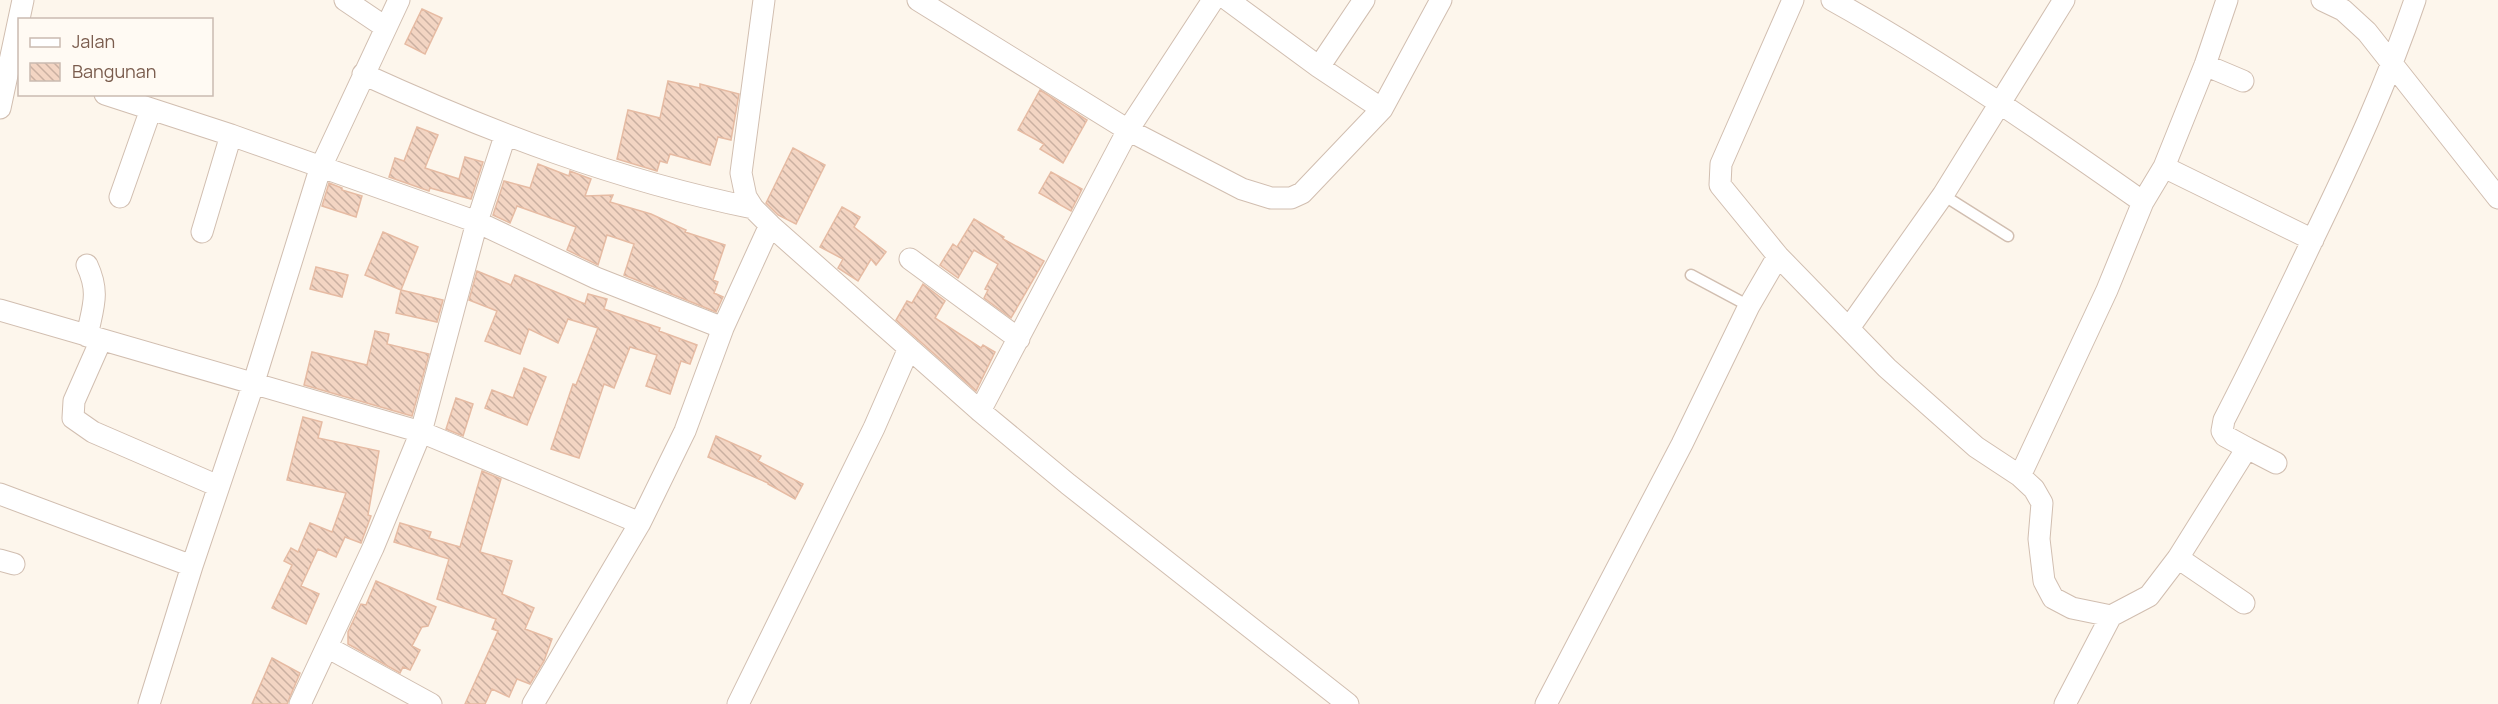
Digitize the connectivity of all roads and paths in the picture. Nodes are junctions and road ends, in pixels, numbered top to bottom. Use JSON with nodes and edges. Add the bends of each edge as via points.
{"nodes":[{"id":1,"x":23,"y":0,"type":"edge"},
{"id":2,"x":345,"y":0,"type":"edge"},
{"id":3,"x":399,"y":0,"type":"edge"},
{"id":4,"x":764,"y":0,"type":"edge"},
{"id":5,"x":918,"y":0,"type":"edge"},
{"id":6,"x":1213,"y":0,"type":"edge"},
{"id":7,"x":1228,"y":0,"type":"edge"},
{"id":8,"x":1364,"y":0,"type":"edge"},
{"id":9,"x":1441,"y":0,"type":"edge"},
{"id":10,"x":1793,"y":0,"type":"edge"},
{"id":11,"x":1832,"y":0,"type":"edge"},
{"id":12,"x":2064,"y":0,"type":"edge"},
{"id":13,"x":2227,"y":0,"type":"edge"},
{"id":14,"x":2322,"y":0,"type":"edge"},
{"id":15,"x":2415,"y":0,"type":"edge"},
{"id":16,"x":951,"y":8,"type":"edge"},
{"id":17,"x":21,"y":18,"type":"edge"},
{"id":18,"x":385,"y":27,"type":"junction"},
{"id":19,"x":18,"y":41,"type":"edge"},
{"id":20,"x":15,"y":65,"type":"edge"},
{"id":21,"x":2205,"y":65,"type":"junction"},
{"id":22,"x":2392,"y":66,"type":"junction"},
{"id":23,"x":1319,"y":67,"type":"junction"},
{"id":24,"x":363,"y":74,"type":"junction"},
{"id":25,"x":2243,"y":81,"type":"dead end"},
{"id":26,"x":111,"y":96,"type":"edge"},
{"id":27,"x":2000,"y":105,"type":"junction"},
{"id":28,"x":0,"y":108,"type":"edge"},
{"id":29,"x":151,"y":109,"type":"junction"},
{"id":30,"x":1382,"y":109,"type":"junction"},
{"id":31,"x":1128,"y":130,"type":"junction"},
{"id":32,"x":231,"y":135,"type":"junction"},
{"id":33,"x":504,"y":136,"type":"junction"},
{"id":34,"x":2164,"y":167,"type":"junction"},
{"id":35,"x":320,"y":169,"type":"junction"},
{"id":36,"x":1943,"y":195,"type":"junction"},
{"id":37,"x":120,"y":197,"type":"dead end"},
{"id":38,"x":2498,"y":198,"type":"edge"},
{"id":39,"x":2143,"y":202,"type":"junction"},
{"id":40,"x":753,"y":208,"type":"junction"},
{"id":41,"x":477,"y":222,"type":"junction"},
{"id":42,"x":770,"y":225,"type":"junction"},
{"id":43,"x":202,"y":232,"type":"dead end"},
{"id":44,"x":2008,"y":236,"type":"dead end"},
{"id":45,"x":2313,"y":240,"type":"junction"},
{"id":46,"x":1778,"y":256,"type":"junction"},
{"id":47,"x":910,"y":259,"type":"dead end"},
{"id":48,"x":87,"y":265,"type":"dead end"},
{"id":49,"x":1691,"y":275,"type":"dead end"},
{"id":50,"x":1749,"y":306,"type":"junction"},
{"id":51,"x":0,"y":310,"type":"edge"},
{"id":52,"x":723,"y":328,"type":"junction"},
{"id":53,"x":1849,"y":328,"type":"junction"},
{"id":54,"x":94,"y":338,"type":"junction"},
{"id":55,"x":1019,"y":339,"type":"junction"},
{"id":56,"x":909,"y":348,"type":"junction"},
{"id":57,"x":253,"y":385,"type":"junction"},
{"id":58,"x":980,"y":411,"type":"junction"},
{"id":59,"x":421,"y":432,"type":"junction"},
{"id":60,"x":2247,"y":448,"type":"junction"},
{"id":61,"x":2276,"y":463,"type":"dead end"},
{"id":62,"x":2020,"y":476,"type":"junction"},
{"id":63,"x":218,"y":486,"type":"junction"},
{"id":64,"x":0,"y":494,"type":"edge"},
{"id":65,"x":640,"y":523,"type":"junction"},
{"id":66,"x":2178,"y":558,"type":"junction"},
{"id":67,"x":192,"y":566,"type":"junction"},
{"id":68,"x":2244,"y":603,"type":"dead end"},
{"id":69,"x":2111,"y":616,"type":"junction"},
{"id":70,"x":327,"y":647,"type":"junction"},
{"id":71,"x":149,"y":704,"type":"edge"},
{"id":72,"x":300,"y":704,"type":"edge"},
{"id":73,"x":431,"y":704,"type":"edge"},
{"id":74,"x":533,"y":704,"type":"edge"},
{"id":75,"x":738,"y":704,"type":"edge"},
{"id":76,"x":1348,"y":704,"type":"edge"},
{"id":77,"x":1546,"y":704,"type":"edge"},
{"id":78,"x":2065,"y":704,"type":"edge"}],
"edges":[{"from":1,"to":17,"type":"street"},
{"from":2,"to":18,"type":"street"},
{"from":3,"to":18,"type":"street"},
{"from":4,"to":40,"type":"street","via":[[741,172],[746,197]]},
{"from":5,"to":16,"type":"street"},
{"from":6,"to":31,"type":"street"},
{"from":7,"to":23,"type":"street"},
{"from":8,"to":23,"type":"street"},
{"from":9,"to":30,"type":"street"},
{"from":10,"to":46,"type":"street","via":[[1721,164],[1719,178],[1729,199]]},
{"from":11,"to":27,"type":"street","via":[[1893,34]]},
{"from":12,"to":27,"type":"street"},
{"from":13,"to":21,"type":"street"},
{"from":14,"to":22,"type":"street","via":[[2353,17]]},
{"from":15,"to":22,"type":"street"},
{"from":16,"to":31,"type":"street"},
{"from":18,"to":24,"type":"street"},
{"from":19,"to":20,"type":"street"},
{"from":20,"to":28,"type":"street"},
{"from":21,"to":25,"type":"street"},
{"from":21,"to":34,"type":"street"},
{"from":22,"to":38,"type":"street"},
{"from":22,"to":45,"type":"street"},
{"from":23,"to":30,"type":"street"},
{"from":24,"to":33,"type":"street"},
{"from":24,"to":35,"type":"street"},
{"from":26,"to":29,"type":"street"},
{"from":27,"to":36,"type":"street"},
{"from":27,"to":39,"type":"street"},
{"from":29,"to":32,"type":"street"},
{"from":29,"to":37,"type":"street"},
{"from":30,"to":31,"type":"street","via":[[1302,192],[1291,198],[1271,198],[1242,189]]},
{"from":31,"to":55,"type":"street"},
{"from":32,"to":35,"type":"street"},
{"from":32,"to":43,"type":"street"},
{"from":33,"to":40,"type":"street","via":[[608,171]]},
{"from":33,"to":41,"type":"street"},
{"from":34,"to":39,"type":"street"},
{"from":34,"to":45,"type":"street"},
{"from":35,"to":41,"type":"street"},
{"from":35,"to":57,"type":"street"},
{"from":36,"to":44,"type":"lane"},
{"from":36,"to":53,"type":"street"},
{"from":39,"to":62,"type":"street","via":[[2107,290]]},
{"from":40,"to":42,"type":"street"},
{"from":41,"to":52,"type":"street","via":[[596,278]]},
{"from":41,"to":59,"type":"street"},
{"from":42,"to":52,"type":"street"},
{"from":42,"to":56,"type":"street"},
{"from":45,"to":60,"type":"street","via":[[2223,424],[2225,436]]},
{"from":46,"to":50,"type":"street"},
{"from":46,"to":53,"type":"street"},
{"from":47,"to":55,"type":"street"},
{"from":48,"to":54,"type":"street","via":[[96,291]]},
{"from":49,"to":50,"type":"lane"},
{"from":50,"to":77,"type":"street","via":[[1682,444]]},
{"from":51,"to":54,"type":"street"},
{"from":52,"to":65,"type":"street","via":[[685,431]]},
{"from":53,"to":62,"type":"street","via":[[1887,368],[1976,447]]},
{"from":54,"to":57,"type":"street"},
{"from":54,"to":63,"type":"street","via":[[74,401],[73,418],[84,428]]},
{"from":55,"to":58,"type":"street"},
{"from":56,"to":58,"type":"street"},
{"from":56,"to":75,"type":"street","via":[[874,428]]},
{"from":57,"to":59,"type":"street"},
{"from":57,"to":63,"type":"street"},
{"from":58,"to":76,"type":"street"},
{"from":59,"to":65,"type":"street"},
{"from":59,"to":70,"type":"street"},
{"from":60,"to":61,"type":"street"},
{"from":60,"to":66,"type":"street"},
{"from":62,"to":69,"type":"street","via":[[2042,503],[2039,539],[2048,590],[2072,608]]},
{"from":63,"to":67,"type":"street"},
{"from":64,"to":67,"type":"street"},
{"from":65,"to":74,"type":"street"},
{"from":66,"to":68,"type":"street"},
{"from":66,"to":69,"type":"street","via":[[2150,596]]},
{"from":67,"to":71,"type":"street"},
{"from":69,"to":78,"type":"street"},
{"from":70,"to":72,"type":"street"},
{"from":70,"to":73,"type":"street"}]}
